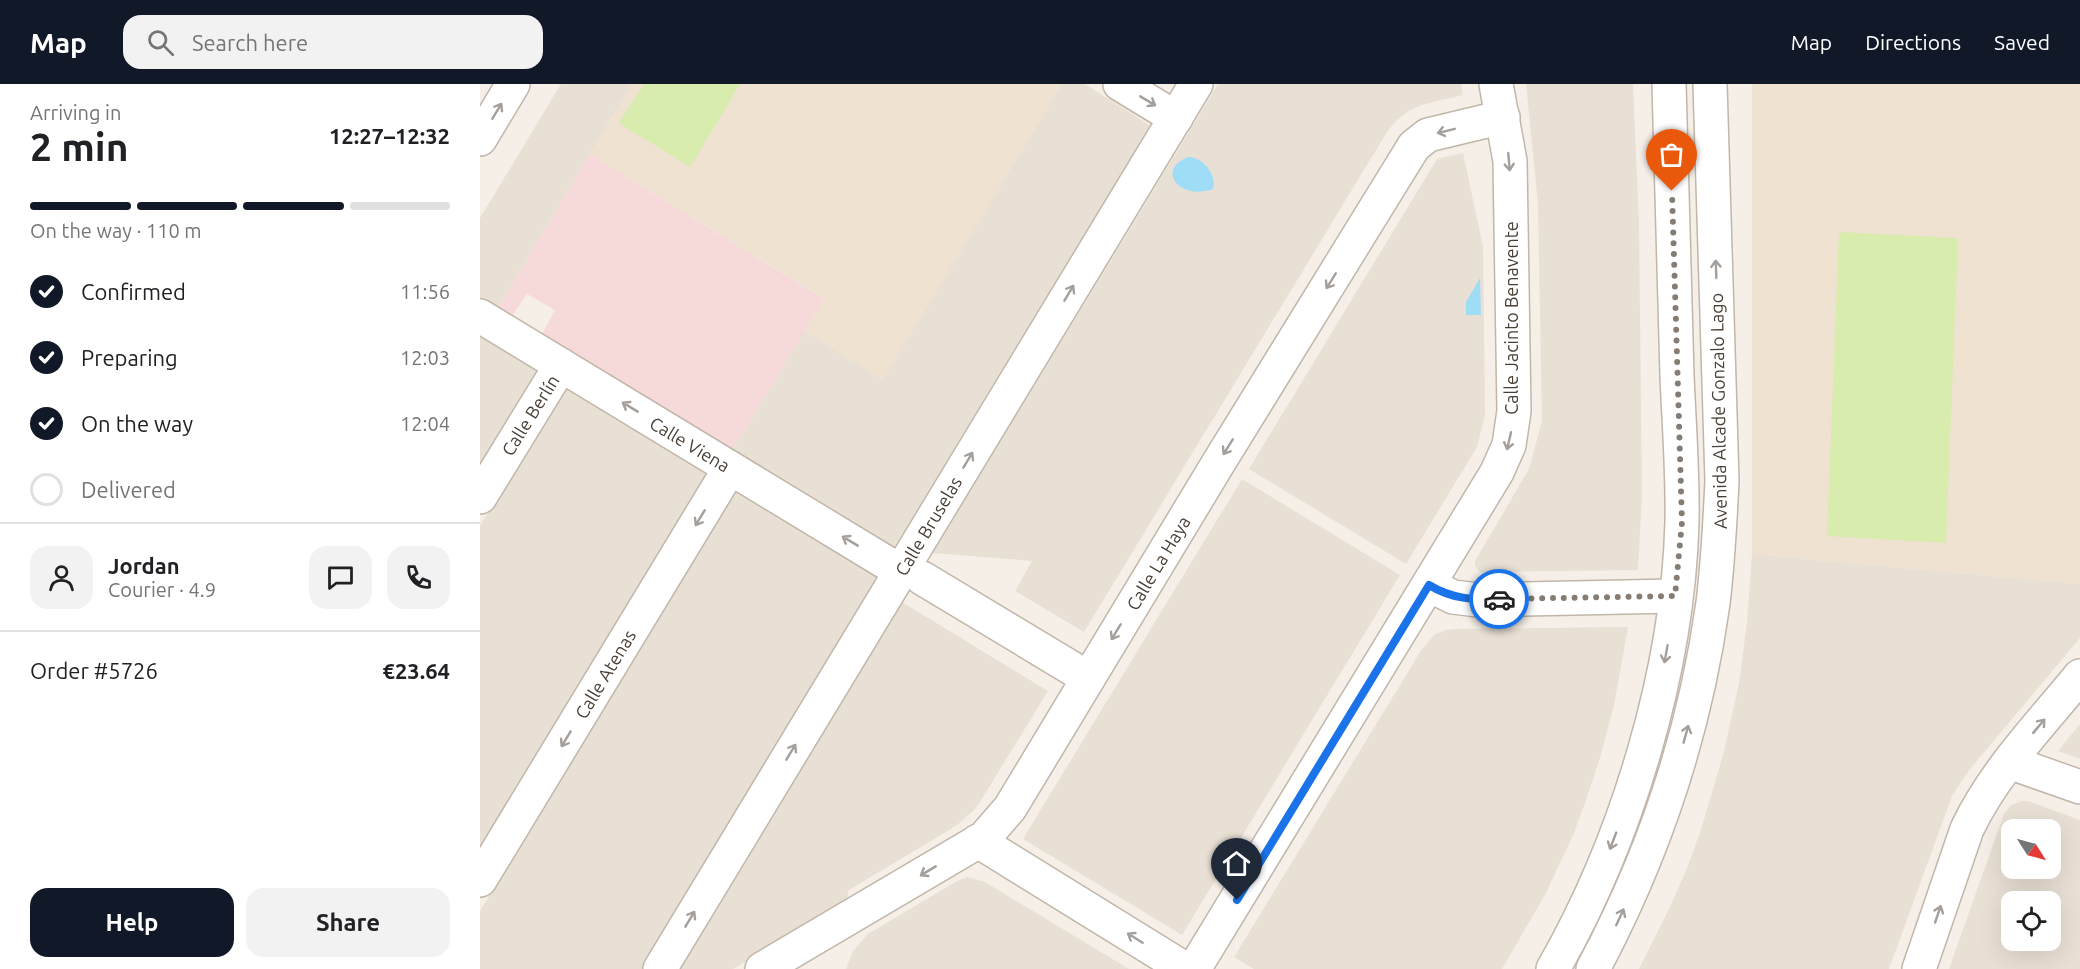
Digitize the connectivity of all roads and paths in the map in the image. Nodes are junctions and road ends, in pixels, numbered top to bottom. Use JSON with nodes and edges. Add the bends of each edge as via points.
{"nodes":[{"id":1,"x":513,"y":84,"type":"edge"},
{"id":2,"x":1120,"y":84,"type":"edge"},
{"id":3,"x":1196,"y":84,"type":"edge"},
{"id":4,"x":1496,"y":84,"type":"edge"},
{"id":5,"x":1669,"y":84,"type":"edge"},
{"id":6,"x":1710,"y":84,"type":"edge"},
{"id":7,"x":1503,"y":117,"type":"junction"},
{"id":8,"x":1176,"y":118,"type":"junction"},
{"id":9,"x":480,"y":139,"type":"edge"},
{"id":10,"x":480,"y":316,"type":"edge"},
{"id":11,"x":561,"y":365,"type":"junction"},
{"id":12,"x":730,"y":468,"type":"junction"},
{"id":13,"x":480,"y":497,"type":"edge"},
{"id":14,"x":911,"y":574,"type":"junction"},
{"id":15,"x":1429,"y":585,"type":"junction"},
{"id":16,"x":1675,"y":596,"type":"junction"},
{"id":17,"x":2080,"y":676,"type":"edge"},
{"id":18,"x":1088,"y":678,"type":"junction"},
{"id":19,"x":2009,"y":762,"type":"junction"},
{"id":20,"x":2080,"y":787,"type":"edge"},
{"id":21,"x":978,"y":841,"type":"junction"},
{"id":22,"x":480,"y":880,"type":"edge"},
{"id":23,"x":842,"y":921,"type":"junction"},
{"id":24,"x":660,"y":969,"type":"edge"},
{"id":25,"x":762,"y":969,"type":"edge"},
{"id":26,"x":805,"y":969,"type":"edge"},
{"id":27,"x":1185,"y":969,"type":"edge"},
{"id":28,"x":1194,"y":969,"type":"edge"},
{"id":29,"x":1553,"y":969,"type":"edge"},
{"id":30,"x":1593,"y":969,"type":"edge"},
{"id":31,"x":1919,"y":969,"type":"edge"}],
"edges":[{"from":9,"to":1,"type":"street","one_way":true},
{"from":2,"to":8,"type":"street","one_way":true},
{"from":3,"to":8,"type":"street","name":"Calle Bruselas"},
{"from":4,"to":7,"type":"street","name":"Calle Jacinto Benavente"},
{"from":5,"to":16,"type":"street","via":[[1682,522]]},
{"from":30,"to":6,"type":"street","name":"Avenida Alcade Gonzalo Lago","one_way":true,"via":[[1632,891],[1673,782],[1703,663],[1713,603],[1722,481]]},
{"from":7,"to":15,"type":"street","name":"Calle Jacinto Benavente","one_way":true,"via":[[1510,173],[1514,411],[1509,445]]},
{"from":7,"to":18,"type":"street","name":"Calle La Haya","one_way":true,"via":[[1428,135],[1414,146]]},
{"from":14,"to":8,"type":"street","name":"Calle Bruselas","one_way":true},
{"from":10,"to":11,"type":"street","name":"Calle Viena"},
{"from":12,"to":11,"type":"street","name":"Calle Viena","one_way":true},
{"from":11,"to":13,"type":"street","name":"Calle Berlín"},
{"from":14,"to":12,"type":"street","name":"Calle Viena","one_way":true},
{"from":12,"to":22,"type":"street","name":"Calle Atenas","one_way":true},
{"from":14,"to":18,"type":"street","name":"Calle Viena"},
{"from":24,"to":14,"type":"street","name":"Calle Bruselas","one_way":true},
{"from":15,"to":16,"type":"street","via":[[1453,597],[1478,600]]},
{"from":15,"to":28,"type":"street","name":"Calle Jacinto Benavente"},
{"from":16,"to":29,"type":"street","one_way":true,"via":[[1660,684],[1632,790],[1588,900]]},
{"from":19,"to":17,"type":"street","one_way":true},
{"from":18,"to":21,"type":"street","name":"Calle La Haya","via":[[1005,815]]},
{"from":19,"to":20,"type":"street"},
{"from":31,"to":19,"type":"street","one_way":true,"via":[[1967,829],[1992,783]]},
{"from":21,"to":23,"type":"street","name":"Calle La Haya","one_way":true},
{"from":27,"to":21,"type":"street","one_way":true},
{"from":23,"to":25,"type":"street","name":"Calle La Haya"},
{"from":23,"to":26,"type":"street","via":[[819,945]]}]}
